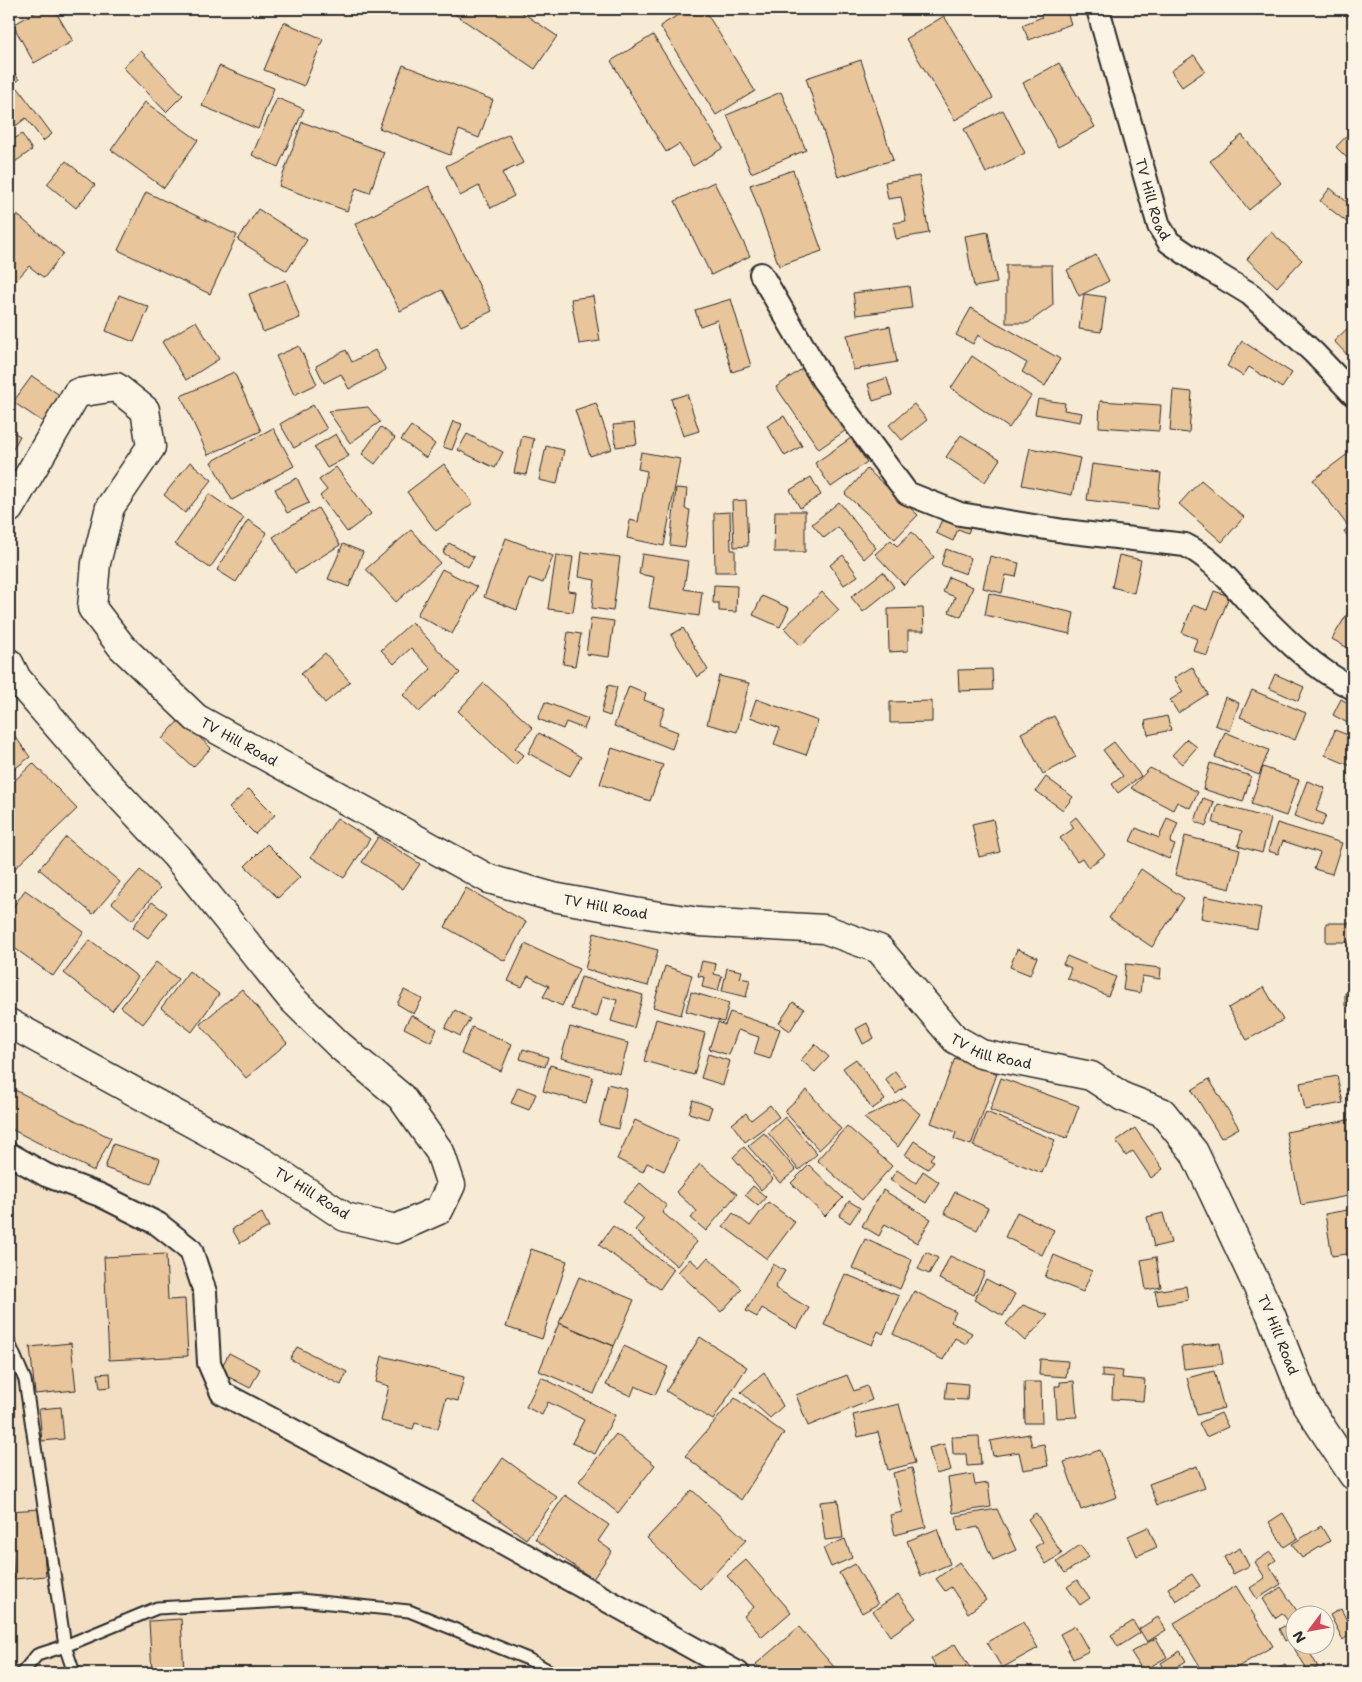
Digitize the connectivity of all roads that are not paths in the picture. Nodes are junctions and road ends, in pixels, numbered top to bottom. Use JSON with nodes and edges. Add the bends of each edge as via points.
{"nodes":[{"id":1,"x":1098,"y":9,"type":"edge"},
{"id":2,"x":761,"y":274,"type":"dead end"},
{"id":3,"x":1353,"y":394,"type":"edge"},
{"id":4,"x":9,"y":510,"type":"edge"},
{"id":5,"x":9,"y":663,"type":"edge"},
{"id":6,"x":1353,"y":688,"type":"edge"},
{"id":7,"x":9,"y":1023,"type":"edge"},
{"id":8,"x":9,"y":1154,"type":"edge"},
{"id":9,"x":9,"y":1343,"type":"edge"},
{"id":10,"x":1353,"y":1476,"type":"edge"},
{"id":11,"x":65,"y":1646,"type":"junction"},
{"id":12,"x":22,"y":1673,"type":"edge"},
{"id":13,"x":74,"y":1673,"type":"edge"},
{"id":14,"x":553,"y":1673,"type":"edge"},
{"id":15,"x":738,"y":1673,"type":"edge"}],
"edges":[{"from":1,"to":3,"type":"street","name":"TV Hill Road","via":[[1159,226],[1169,242],[1250,294],[1314,352]]},
{"from":2,"to":6,"type":"street","via":[[823,380],[907,493],[960,514],[1064,531],[1185,545],[1203,554],[1280,634],[1337,680]]},
{"from":4,"to":10,"type":"street","name":"TV Hill Road","via":[[77,393],[116,386],[145,410],[151,447],[110,507],[96,563],[92,608],[122,647],[196,718],[488,879],[553,897],[699,922],[824,929],[879,949],[955,1039],[981,1054],[1091,1076],[1123,1097],[1162,1112],[1194,1152],[1272,1315],[1306,1404]]},
{"from":5,"to":7,"type":"street","name":"TV Hill Road","via":[[17,679],[176,856],[290,997],[401,1097],[440,1152],[451,1185],[439,1210],[396,1229],[345,1217],[263,1162]]},
{"from":8,"to":15,"type":"street","via":[[46,1175],[100,1195],[158,1224],[191,1250],[205,1292],[209,1363],[222,1393],[482,1531]]},
{"from":9,"to":11,"type":"lane","via":[[25,1380]]},
{"from":11,"to":12,"type":"lane","via":[[36,1655]]},
{"from":11,"to":13,"type":"lane"},
{"from":11,"to":14,"type":"lane","via":[[157,1608],[300,1600],[409,1611],[528,1659]]}]}
